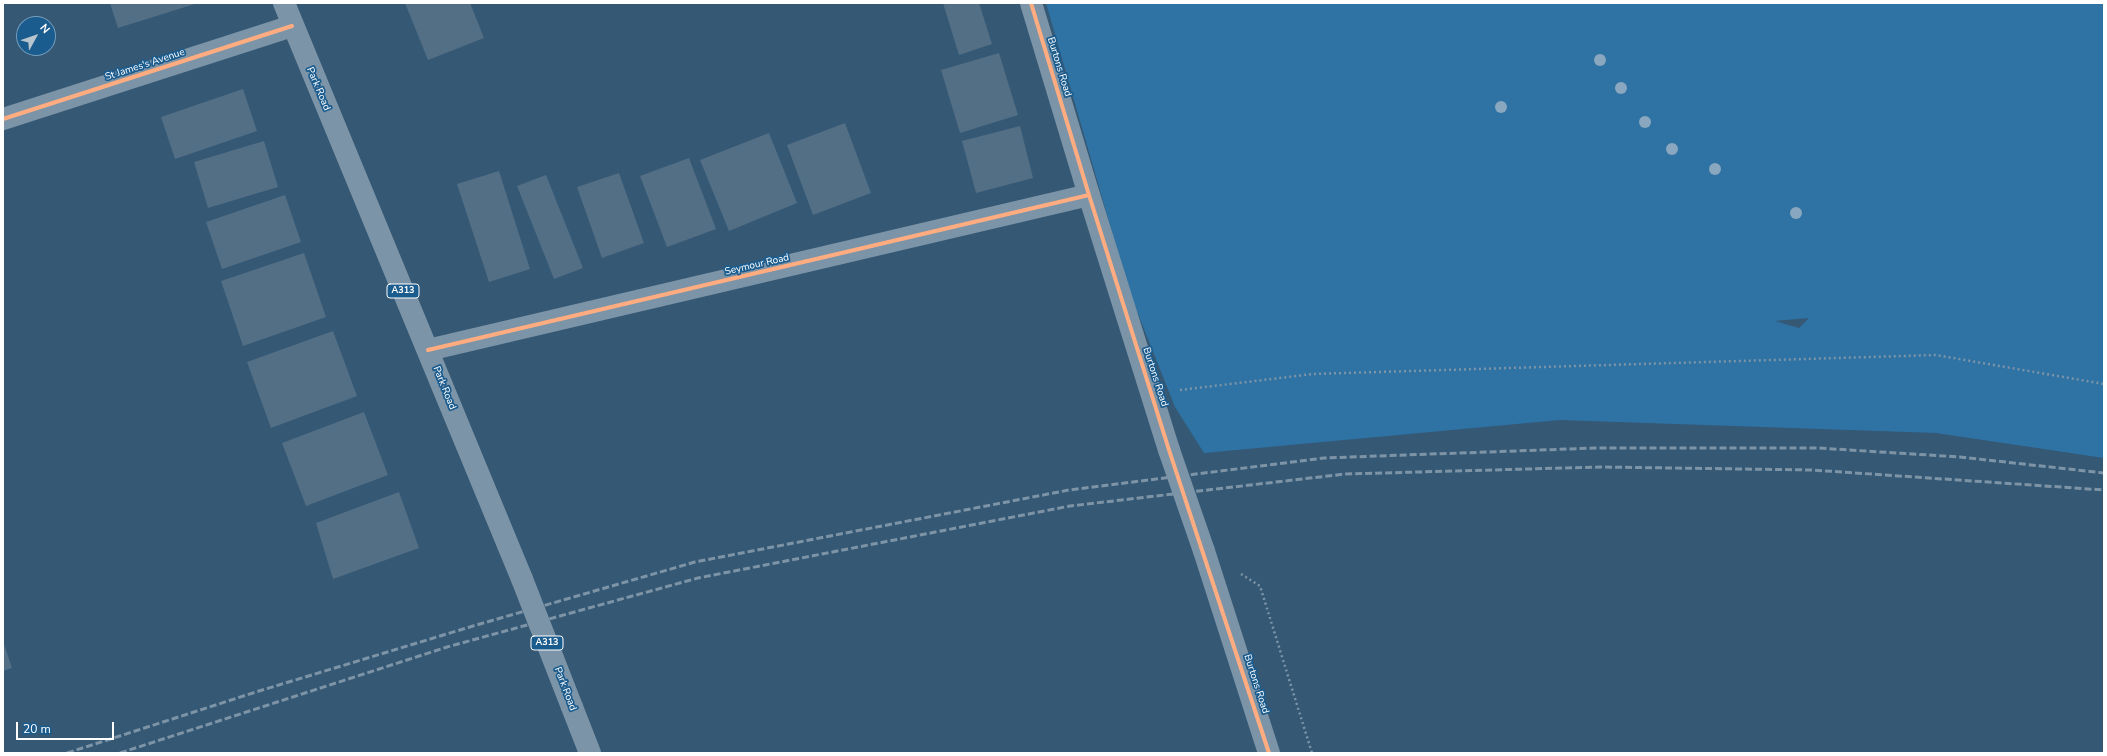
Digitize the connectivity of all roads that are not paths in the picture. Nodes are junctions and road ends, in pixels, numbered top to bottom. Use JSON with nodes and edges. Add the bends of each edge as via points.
{"nodes":[{"id":1,"x":284,"y":3,"type":"edge"},
{"id":2,"x":1031,"y":3,"type":"edge"},
{"id":3,"x":292,"y":26,"type":"junction"},
{"id":4,"x":3,"y":119,"type":"edge"},
{"id":5,"x":1088,"y":195,"type":"junction"},
{"id":6,"x":428,"y":350,"type":"junction"},
{"id":7,"x":590,"y":753,"type":"edge"},
{"id":8,"x":1269,"y":753,"type":"edge"}],
"edges":[{"from":1,"to":3,"type":"street","name":"Park Road","number":"A313"},
{"from":2,"to":5,"type":"street","name":"Burtons Road"},
{"from":3,"to":4,"type":"street","name":"St James's Avenue"},
{"from":3,"to":6,"type":"street","name":"Park Road","number":"A313"},
{"from":5,"to":6,"type":"street","name":"Seymour Road"},
{"from":5,"to":8,"type":"street","name":"Burtons Road","bridge":true},
{"from":6,"to":7,"type":"street","name":"Park Road","number":"A313","bridge":true}]}
